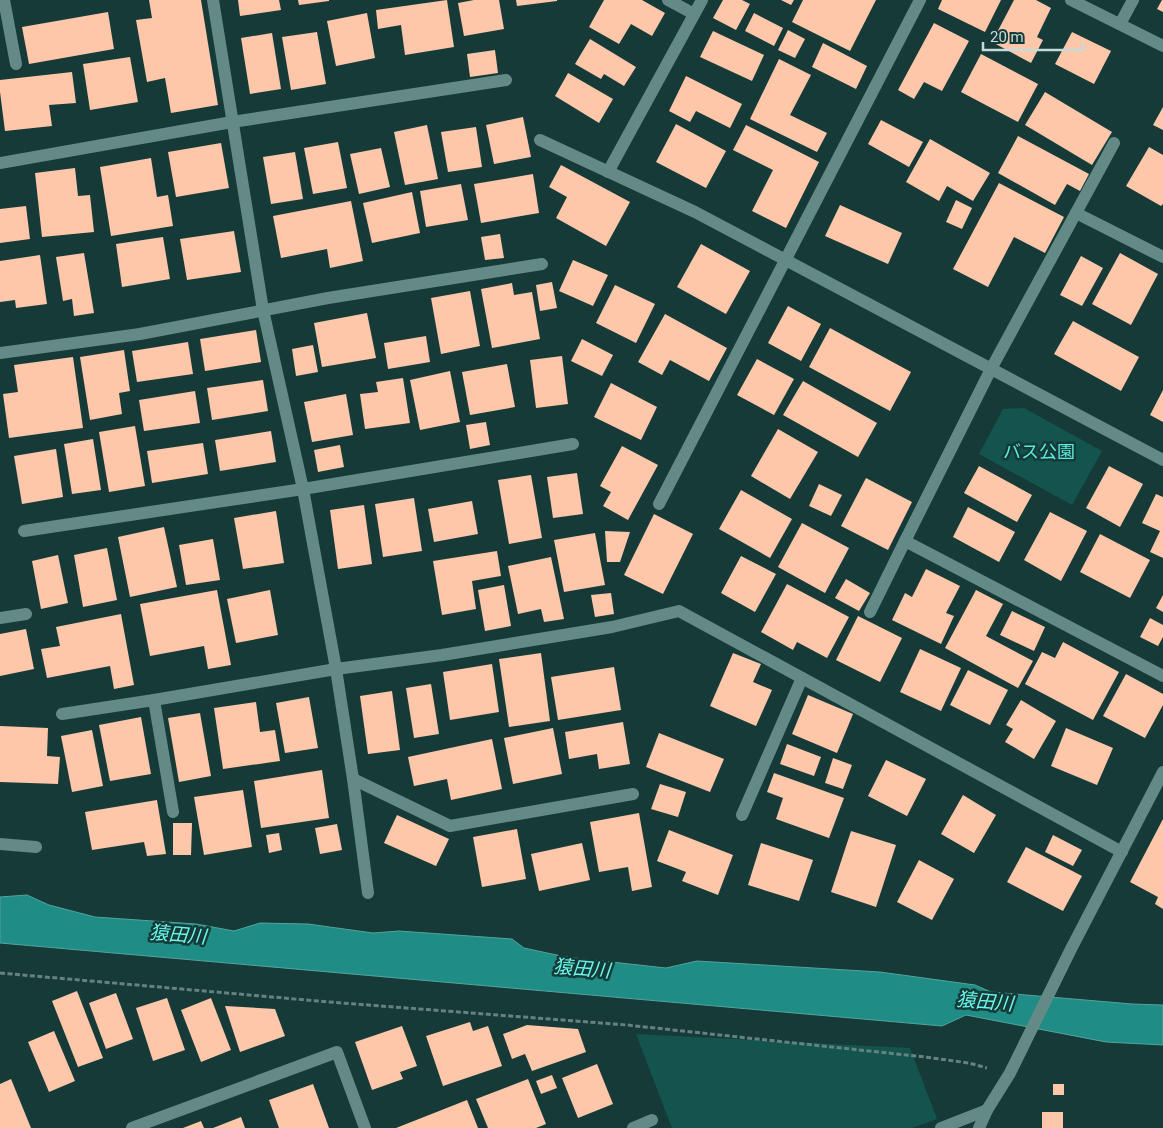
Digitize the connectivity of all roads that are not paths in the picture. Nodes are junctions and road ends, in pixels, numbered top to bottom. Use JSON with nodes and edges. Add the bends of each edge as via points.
{"nodes":[{"id":1,"x":4,"y":0,"type":"edge"},
{"id":2,"x":213,"y":0,"type":"edge"},
{"id":3,"x":668,"y":0,"type":"edge"},
{"id":4,"x":702,"y":0,"type":"edge"},
{"id":5,"x":920,"y":0,"type":"edge"},
{"id":6,"x":1071,"y":0,"type":"edge"},
{"id":7,"x":1133,"y":0,"type":"edge"},
{"id":8,"x":694,"y":14,"type":"junction"},
{"id":9,"x":1120,"y":24,"type":"junction"},
{"id":10,"x":1163,"y":46,"type":"edge"},
{"id":11,"x":16,"y":64,"type":"dead end"},
{"id":12,"x":506,"y":80,"type":"dead end"},
{"id":13,"x":232,"y":122,"type":"junction"},
{"id":14,"x":540,"y":140,"type":"dead end"},
{"id":15,"x":1114,"y":143,"type":"dead end"},
{"id":16,"x":0,"y":163,"type":"edge"},
{"id":17,"x":608,"y":172,"type":"junction"},
{"id":18,"x":1076,"y":213,"type":"junction"},
{"id":19,"x":1163,"y":257,"type":"edge"},
{"id":20,"x":785,"y":260,"type":"junction"},
{"id":21,"x":542,"y":264,"type":"dead end"},
{"id":22,"x":263,"y":310,"type":"junction"},
{"id":23,"x":0,"y":353,"type":"edge"},
{"id":24,"x":991,"y":369,"type":"junction"},
{"id":25,"x":573,"y":444,"type":"dead end"},
{"id":26,"x":1163,"y":460,"type":"edge"},
{"id":27,"x":303,"y":489,"type":"junction"},
{"id":28,"x":659,"y":504,"type":"dead end"},
{"id":29,"x":24,"y":531,"type":"dead end"},
{"id":30,"x":905,"y":541,"type":"junction"},
{"id":31,"x":870,"y":612,"type":"dead end"},
{"id":32,"x":26,"y":614,"type":"dead end"},
{"id":33,"x":0,"y":618,"type":"edge"},
{"id":34,"x":336,"y":669,"type":"junction"},
{"id":35,"x":1163,"y":676,"type":"edge"},
{"id":36,"x":802,"y":678,"type":"junction"},
{"id":37,"x":154,"y":700,"type":"junction"},
{"id":38,"x":62,"y":714,"type":"dead end"},
{"id":39,"x":1163,"y":772,"type":"edge"},
{"id":40,"x":353,"y":779,"type":"junction"},
{"id":41,"x":633,"y":794,"type":"dead end"},
{"id":42,"x":174,"y":812,"type":"dead end"},
{"id":43,"x":742,"y":814,"type":"dead end"},
{"id":44,"x":0,"y":844,"type":"edge"},
{"id":45,"x":36,"y":847,"type":"dead end"},
{"id":46,"x":1122,"y":852,"type":"junction"},
{"id":47,"x":368,"y":893,"type":"dead end"},
{"id":48,"x":988,"y":1110,"type":"junction"},
{"id":49,"x":652,"y":1120,"type":"dead end"},
{"id":50,"x":132,"y":1128,"type":"edge"},
{"id":51,"x":365,"y":1128,"type":"edge"},
{"id":52,"x":633,"y":1128,"type":"edge"},
{"id":53,"x":941,"y":1128,"type":"edge"},
{"id":54,"x":980,"y":1128,"type":"edge"}],
"edges":[{"from":1,"to":11,"type":"street"},
{"from":2,"to":13,"type":"street"},
{"from":3,"to":8,"type":"street"},
{"from":4,"to":8,"type":"street"},
{"from":5,"to":20,"type":"street"},
{"from":6,"to":9,"type":"street"},
{"from":7,"to":9,"type":"street"},
{"from":8,"to":17,"type":"street"},
{"from":9,"to":10,"type":"street"},
{"from":12,"to":13,"type":"street"},
{"from":13,"to":16,"type":"street"},
{"from":13,"to":22,"type":"street"},
{"from":14,"to":17,"type":"street"},
{"from":15,"to":18,"type":"street"},
{"from":17,"to":20,"type":"street","via":[[695,212]]},
{"from":18,"to":19,"type":"street"},
{"from":18,"to":24,"type":"street"},
{"from":20,"to":24,"type":"street"},
{"from":20,"to":28,"type":"street"},
{"from":21,"to":22,"type":"street"},
{"from":22,"to":23,"type":"street","via":[[140,334]]},
{"from":22,"to":27,"type":"street"},
{"from":24,"to":26,"type":"street"},
{"from":24,"to":30,"type":"street"},
{"from":25,"to":27,"type":"street"},
{"from":27,"to":29,"type":"street"},
{"from":27,"to":34,"type":"street"},
{"from":30,"to":31,"type":"street"},
{"from":30,"to":35,"type":"street"},
{"from":32,"to":33,"type":"street"},
{"from":34,"to":36,"type":"street","via":[[612,627],[679,611]]},
{"from":34,"to":37,"type":"street"},
{"from":34,"to":40,"type":"street"},
{"from":36,"to":43,"type":"street"},
{"from":36,"to":46,"type":"street"},
{"from":37,"to":38,"type":"street"},
{"from":37,"to":42,"type":"street"},
{"from":39,"to":46,"type":"street"},
{"from":40,"to":41,"type":"street","via":[[450,826]]},
{"from":40,"to":47,"type":"street"},
{"from":44,"to":45,"type":"street"},
{"from":46,"to":48,"type":"street"},
{"from":48,"to":53,"type":"street"},
{"from":48,"to":54,"type":"street"},
{"from":49,"to":52,"type":"street"},
{"from":50,"to":51,"type":"street","via":[[337,1052]]}]}
